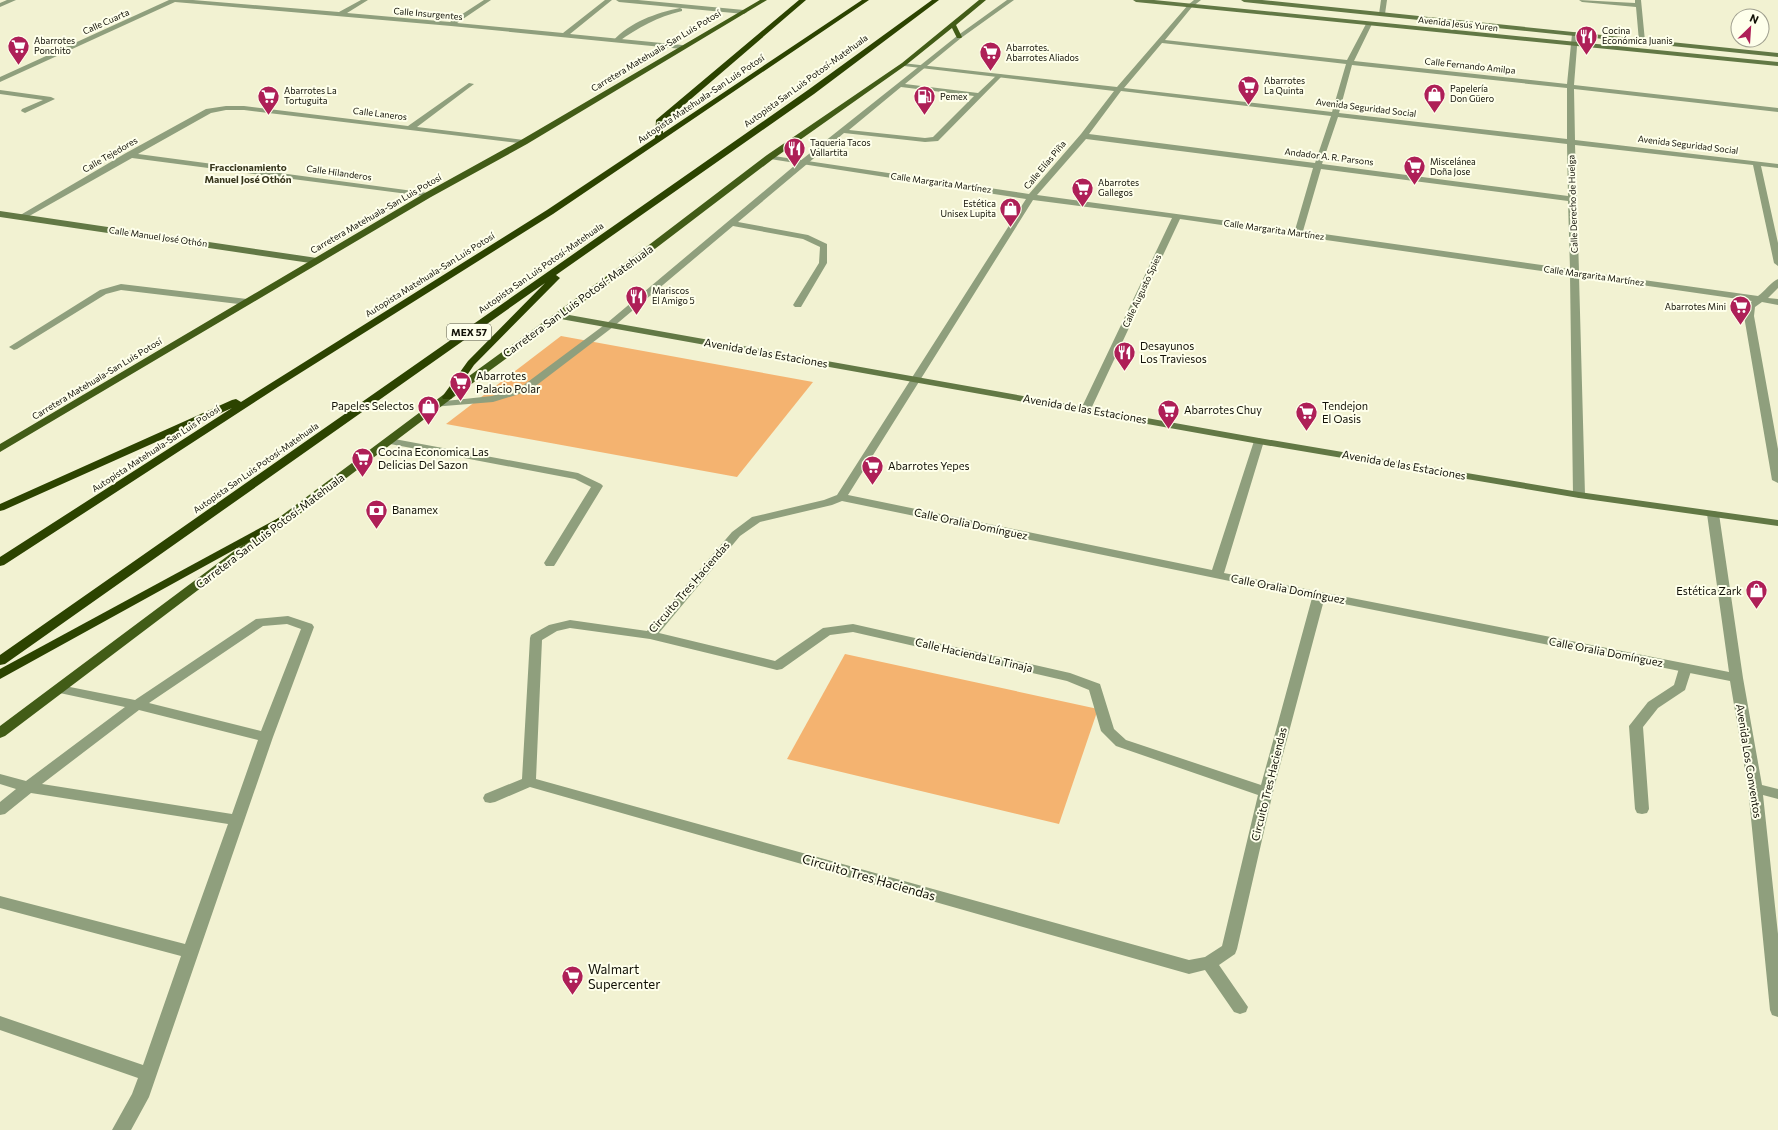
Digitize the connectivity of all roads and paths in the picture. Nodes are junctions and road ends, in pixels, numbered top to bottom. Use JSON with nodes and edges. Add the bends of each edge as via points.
{"nodes":[{"id":1,"x":13,"y":0,"type":"edge"},
{"id":2,"x":172,"y":0,"type":"edge"},
{"id":3,"x":175,"y":0,"type":"edge"},
{"id":4,"x":234,"y":0,"type":"edge"},
{"id":5,"x":365,"y":0,"type":"edge"},
{"id":6,"x":488,"y":0,"type":"edge"},
{"id":7,"x":609,"y":0,"type":"edge"},
{"id":8,"x":619,"y":0,"type":"edge"},
{"id":9,"x":764,"y":0,"type":"edge"},
{"id":10,"x":803,"y":0,"type":"edge"},
{"id":11,"x":866,"y":0,"type":"edge"},
{"id":12,"x":936,"y":0,"type":"edge"},
{"id":13,"x":983,"y":0,"type":"edge"},
{"id":14,"x":1011,"y":0,"type":"edge"},
{"id":15,"x":1136,"y":0,"type":"edge"},
{"id":16,"x":1198,"y":0,"type":"edge"},
{"id":17,"x":1244,"y":0,"type":"edge"},
{"id":18,"x":1384,"y":0,"type":"edge"},
{"id":19,"x":1582,"y":0,"type":"edge"},
{"id":20,"x":1639,"y":3,"type":"edge"},
{"id":21,"x":0,"y":5,"type":"edge"},
{"id":22,"x":226,"y":5,"type":"junction"},
{"id":23,"x":1190,"y":6,"type":"junction"},
{"id":24,"x":695,"y":8,"type":"junction"},
{"id":25,"x":744,"y":12,"type":"junction"},
{"id":26,"x":1382,"y":14,"type":"junction"},
{"id":27,"x":339,"y":15,"type":"junction"},
{"id":28,"x":451,"y":24,"type":"junction"},
{"id":29,"x":953,"y":24,"type":"junction"},
{"id":30,"x":1369,"y":24,"type":"junction"},
{"id":31,"x":1575,"y":34,"type":"junction"},
{"id":32,"x":563,"y":36,"type":"junction"},
{"id":33,"x":959,"y":37,"type":"junction"},
{"id":34,"x":1160,"y":40,"type":"junction"},
{"id":35,"x":1642,"y":40,"type":"junction"},
{"id":36,"x":616,"y":41,"type":"junction"},
{"id":37,"x":1574,"y":44,"type":"junction"},
{"id":38,"x":682,"y":47,"type":"junction"},
{"id":39,"x":1778,"y":54,"type":"edge"},
{"id":40,"x":1350,"y":61,"type":"junction"},
{"id":41,"x":904,"y":64,"type":"junction"},
{"id":42,"x":1778,"y":64,"type":"edge"},
{"id":43,"x":922,"y":66,"type":"junction"},
{"id":44,"x":1000,"y":75,"type":"junction"},
{"id":45,"x":0,"y":80,"type":"edge"},
{"id":46,"x":471,"y":84,"type":"dead end"},
{"id":47,"x":899,"y":85,"type":"junction"},
{"id":48,"x":1570,"y":86,"type":"junction"},
{"id":49,"x":1119,"y":89,"type":"junction"},
{"id":50,"x":0,"y":92,"type":"edge"},
{"id":51,"x":980,"y":95,"type":"junction"},
{"id":52,"x":1778,"y":110,"type":"edge"},
{"id":53,"x":25,"y":111,"type":"dead end"},
{"id":54,"x":209,"y":111,"type":"joint"},
{"id":55,"x":1335,"y":114,"type":"junction"},
{"id":56,"x":410,"y":128,"type":"junction"},
{"id":57,"x":842,"y":131,"type":"junction"},
{"id":58,"x":1084,"y":136,"type":"junction"},
{"id":59,"x":659,"y":139,"type":"junction"},
{"id":60,"x":1571,"y":141,"type":"junction"},
{"id":61,"x":524,"y":142,"type":"junction"},
{"id":62,"x":129,"y":155,"type":"junction"},
{"id":63,"x":770,"y":157,"type":"junction"},
{"id":64,"x":803,"y":163,"type":"junction"},
{"id":65,"x":1757,"y":164,"type":"junction"},
{"id":66,"x":1318,"y":166,"type":"junction"},
{"id":67,"x":1778,"y":166,"type":"edge"},
{"id":68,"x":428,"y":195,"type":"junction"},
{"id":69,"x":1032,"y":197,"type":"junction"},
{"id":70,"x":1572,"y":199,"type":"junction"},
{"id":71,"x":0,"y":214,"type":"edge"},
{"id":72,"x":1177,"y":216,"type":"junction"},
{"id":73,"x":21,"y":217,"type":"junction"},
{"id":74,"x":732,"y":223,"type":"junction"},
{"id":75,"x":1298,"y":234,"type":"junction"},
{"id":76,"x":576,"y":257,"type":"junction"},
{"id":77,"x":317,"y":261,"type":"junction"},
{"id":78,"x":1778,"y":263,"type":"edge"},
{"id":79,"x":1575,"y":273,"type":"junction"},
{"id":80,"x":1778,"y":282,"type":"edge"},
{"id":81,"x":1759,"y":299,"type":"junction"},
{"id":82,"x":247,"y":302,"type":"junction"},
{"id":83,"x":1778,"y":302,"type":"edge"},
{"id":84,"x":798,"y":305,"type":"dead end"},
{"id":85,"x":558,"y":316,"type":"junction"},
{"id":86,"x":610,"y":325,"type":"junction"},
{"id":87,"x":14,"y":347,"type":"dead end"},
{"id":88,"x":916,"y":379,"type":"junction"},
{"id":89,"x":274,"y":385,"type":"junction"},
{"id":90,"x":447,"y":397,"type":"junction"},
{"id":91,"x":436,"y":405,"type":"junction"},
{"id":92,"x":1086,"y":409,"type":"junction"},
{"id":93,"x":389,"y":441,"type":"junction"},
{"id":94,"x":1259,"y":441,"type":"junction"},
{"id":95,"x":0,"y":449,"type":"edge"},
{"id":96,"x":1778,"y":480,"type":"edge"},
{"id":97,"x":1579,"y":495,"type":"junction"},
{"id":98,"x":841,"y":497,"type":"junction"},
{"id":99,"x":0,"y":508,"type":"edge"},
{"id":100,"x":297,"y":511,"type":"junction"},
{"id":101,"x":1713,"y":514,"type":"junction"},
{"id":102,"x":1778,"y":523,"type":"edge"},
{"id":103,"x":0,"y":562,"type":"edge"},
{"id":104,"x":550,"y":562,"type":"dead end"},
{"id":105,"x":1217,"y":575,"type":"junction"},
{"id":106,"x":1319,"y":595,"type":"junction"},
{"id":107,"x":650,"y":635,"type":"junction"},
{"id":108,"x":0,"y":661,"type":"edge"},
{"id":109,"x":1685,"y":668,"type":"junction"},
{"id":110,"x":0,"y":675,"type":"edge"},
{"id":111,"x":1736,"y":678,"type":"junction"},
{"id":112,"x":60,"y":689,"type":"junction"},
{"id":113,"x":137,"y":705,"type":"junction"},
{"id":114,"x":0,"y":733,"type":"edge"},
{"id":115,"x":266,"y":737,"type":"junction"},
{"id":116,"x":0,"y":779,"type":"edge"},
{"id":117,"x":529,"y":782,"type":"junction"},
{"id":118,"x":28,"y":787,"type":"junction"},
{"id":119,"x":1755,"y":788,"type":"junction"},
{"id":120,"x":1266,"y":792,"type":"junction"},
{"id":121,"x":1778,"y":794,"type":"edge"},
{"id":122,"x":490,"y":798,"type":"dead end"},
{"id":123,"x":1642,"y":809,"type":"dead end"},
{"id":124,"x":0,"y":810,"type":"edge"},
{"id":125,"x":237,"y":820,"type":"junction"},
{"id":126,"x":0,"y":902,"type":"edge"},
{"id":127,"x":190,"y":952,"type":"junction"},
{"id":128,"x":1209,"y":963,"type":"junction"},
{"id":129,"x":1240,"y":1007,"type":"dead end"},
{"id":130,"x":1778,"y":1010,"type":"edge"},
{"id":131,"x":0,"y":1023,"type":"edge"},
{"id":132,"x":147,"y":1074,"type":"junction"},
{"id":133,"x":121,"y":1130,"type":"edge"}],
"edges":[{"from":1,"to":21,"type":"street"},
{"from":2,"to":3,"type":"street","name":"Calle Insurgentes"},
{"from":3,"to":22,"type":"street","name":"Calle Insurgentes"},
{"from":3,"to":45,"type":"street","name":"Calle Cuarta"},
{"from":4,"to":22,"type":"street"},
{"from":5,"to":27,"type":"street"},
{"from":6,"to":28,"type":"street"},
{"from":7,"to":32,"type":"street"},
{"from":8,"to":24,"type":"street"},
{"from":9,"to":25,"type":"main road","name":"Carretera Matehuala-San Luis Potosí"},
{"from":10,"to":59,"type":"highway","via":[[660,122]]},
{"from":11,"to":59,"type":"highway","name":"Autopista Matehuala-San Luis Potosí"},
{"from":12,"to":76,"type":"highway","name":"Autopista San Luis Potosí-Matehuala","number":"MEX 57","via":[[811,92]]},
{"from":13,"to":29,"type":"main road","name":"Carretera San Luis Potosí-Matehuala"},
{"from":14,"to":33,"type":"street"},
{"from":15,"to":23,"type":"street","name":"Avenida Jesús Yuren"},
{"from":16,"to":23,"type":"street","name":"Calle Elías Piña"},
{"from":17,"to":26,"type":"street","name":"Avenida Jesús Yuren"},
{"from":18,"to":26,"type":"street"},
{"from":19,"to":20,"type":"street"},
{"from":20,"to":35,"type":"street"},
{"from":22,"to":27,"type":"street","name":"Calle Insurgentes"},
{"from":23,"to":30,"type":"street","name":"Avenida Jesús Yuren"},
{"from":23,"to":34,"type":"street","name":"Calle Elías Piña"},
{"from":24,"to":25,"type":"street"},
{"from":24,"to":36,"type":"street","via":[[658,15],[642,21]]},
{"from":25,"to":38,"type":"main road","name":"Carretera Matehuala-San Luis Potosí"},
{"from":26,"to":31,"type":"street","name":"Avenida Jesús Yuren"},
{"from":27,"to":28,"type":"street","name":"Calle Insurgentes"},
{"from":28,"to":32,"type":"street","name":"Calle Insurgentes"},
{"from":29,"to":33,"type":"main road"},
{"from":29,"to":41,"type":"main road","name":"Carretera San Luis Potosí-Matehuala"},
{"from":30,"to":37,"type":"street","name":"Avenida Jesús Yuren"},
{"from":30,"to":40,"type":"street"},
{"from":31,"to":35,"type":"street","name":"Avenida Jesús Yuren"},
{"from":31,"to":37,"type":"street","name":"Calle Derecho de Huelga"},
{"from":32,"to":36,"type":"street","name":"Calle Insurgentes"},
{"from":33,"to":43,"type":"street"},
{"from":34,"to":40,"type":"street","name":"Calle Fernando Amilpa"},
{"from":34,"to":49,"type":"street","name":"Calle Elías Piña"},
{"from":35,"to":39,"type":"street","name":"Avenida Jesús Yuren"},
{"from":36,"to":38,"type":"street","name":"Calle Insurgentes"},
{"from":37,"to":42,"type":"street","name":"Avenida Jesús Yuren"},
{"from":37,"to":48,"type":"street","name":"Calle Derecho de Huelga"},
{"from":38,"to":61,"type":"main road","name":"Carretera Matehuala-San Luis Potosí"},
{"from":40,"to":48,"type":"street","name":"Calle Fernando Amilpa"},
{"from":40,"to":55,"type":"street"},
{"from":41,"to":43,"type":"street","name":"Avenida Seguridad Social"},
{"from":41,"to":63,"type":"main road","name":"Carretera San Luis Potosí-Matehuala"},
{"from":43,"to":44,"type":"street","name":"Avenida Seguridad Social"},
{"from":43,"to":47,"type":"street"},
{"from":44,"to":49,"type":"street","name":"Avenida Seguridad Social"},
{"from":44,"to":51,"type":"street"},
{"from":46,"to":56,"type":"street"},
{"from":47,"to":51,"type":"street"},
{"from":47,"to":57,"type":"street"},
{"from":48,"to":52,"type":"street","name":"Calle Fernando Amilpa"},
{"from":48,"to":60,"type":"street","name":"Calle Derecho de Huelga"},
{"from":49,"to":55,"type":"street","name":"Avenida Seguridad Social"},
{"from":49,"to":58,"type":"street","name":"Calle Elías Piña"},
{"from":50,"to":53,"type":"street","via":[[51,98]]},
{"from":51,"to":57,"type":"street","via":[[935,139]]},
{"from":54,"to":56,"type":"street","name":"Calle Laneros","via":[[244,108]]},
{"from":54,"to":62,"type":"street","name":"Calle Tejedores"},
{"from":55,"to":60,"type":"street","name":"Avenida Seguridad Social"},
{"from":55,"to":66,"type":"street"},
{"from":56,"to":61,"type":"street","name":"Calle Laneros"},
{"from":57,"to":64,"type":"street"},
{"from":58,"to":66,"type":"street","name":"Andador A. R. Parsons"},
{"from":58,"to":69,"type":"street","name":"Calle Elías Piña"},
{"from":59,"to":89,"type":"highway","name":"Autopista Matehuala-San Luis Potosí","via":[[543,216]]},
{"from":60,"to":65,"type":"street","name":"Avenida Seguridad Social"},
{"from":60,"to":70,"type":"street","name":"Calle Derecho de Huelga"},
{"from":61,"to":68,"type":"main road","name":"Carretera Matehuala-San Luis Potosí"},
{"from":62,"to":68,"type":"street","name":"Calle Hilanderos"},
{"from":62,"to":73,"type":"street","name":"Calle Tejedores"},
{"from":63,"to":64,"type":"street","name":"Calle Margarita Martínez"},
{"from":63,"to":85,"type":"main road","name":"Carretera San Luis Potosí-Matehuala"},
{"from":64,"to":69,"type":"street","name":"Calle Margarita Martínez"},
{"from":64,"to":74,"type":"street"},
{"from":65,"to":67,"type":"street","name":"Avenida Seguridad Social"},
{"from":65,"to":78,"type":"street"},
{"from":66,"to":70,"type":"street","name":"Andador A. R. Parsons"},
{"from":66,"to":75,"type":"street"},
{"from":68,"to":77,"type":"main road","name":"Carretera Matehuala-San Luis Potosí"},
{"from":69,"to":72,"type":"street","name":"Calle Margarita Martínez"},
{"from":69,"to":88,"type":"street","name":"Calle Elías Piña"},
{"from":70,"to":79,"type":"street","name":"Calle Derecho de Huelga"},
{"from":71,"to":73,"type":"street","name":"Calle Manuel José Othón"},
{"from":72,"to":75,"type":"street","name":"Calle Margarita Martínez"},
{"from":72,"to":92,"type":"street","name":"Calle Augusto Spies"},
{"from":73,"to":77,"type":"street","name":"Calle Manuel José Othón"},
{"from":74,"to":84,"type":"street","via":[[805,237],[824,246],[823,262]]},
{"from":74,"to":86,"type":"street"},
{"from":75,"to":79,"type":"street","name":"Calle Margarita Martínez"},
{"from":76,"to":90,"type":"highway","via":[[471,363]]},
{"from":76,"to":108,"type":"highway","name":"Autopista San Luis Potosí-Matehuala","number":"MEX 57"},
{"from":77,"to":82,"type":"main road","name":"Carretera Matehuala-San Luis Potosí"},
{"from":79,"to":81,"type":"street","name":"Calle Margarita Martínez"},
{"from":79,"to":97,"type":"street","name":"Calle Derecho de Huelga"},
{"from":80,"to":81,"type":"street","via":[[1770,292]]},
{"from":81,"to":83,"type":"street","name":"Calle Margarita Martínez"},
{"from":81,"to":96,"type":"street","via":[[1751,306],[1750,326]]},
{"from":82,"to":87,"type":"street","via":[[121,287],[103,292]]},
{"from":82,"to":95,"type":"main road","name":"Carretera Matehuala-San Luis Potosí"},
{"from":85,"to":86,"type":"street","name":"Avenida de las Estaciones"},
{"from":85,"to":90,"type":"main road","name":"Carretera San Luis Potosí-Matehuala"},
{"from":86,"to":88,"type":"street","name":"Avenida de las Estaciones"},
{"from":86,"to":91,"type":"street","via":[[525,389],[493,399]]},
{"from":88,"to":92,"type":"street","name":"Avenida de las Estaciones"},
{"from":88,"to":98,"type":"street"},
{"from":89,"to":99,"type":"highway"},
{"from":89,"to":103,"type":"highway","name":"Autopista Matehuala-San Luis Potosí"},
{"from":90,"to":91,"type":"main road","name":"Carretera San Luis Potosí-Matehuala"},
{"from":91,"to":93,"type":"main road","name":"Carretera San Luis Potosí-Matehuala"},
{"from":92,"to":94,"type":"street","name":"Avenida de las Estaciones"},
{"from":93,"to":100,"type":"main road","name":"Carretera San Luis Potosí-Matehuala"},
{"from":93,"to":104,"type":"street","via":[[578,476],[597,486]]},
{"from":94,"to":97,"type":"street","name":"Avenida de las Estaciones"},
{"from":94,"to":105,"type":"street"},
{"from":97,"to":101,"type":"street","name":"Avenida de las Estaciones"},
{"from":98,"to":105,"type":"street","name":"Calle Oralia Domínguez"},
{"from":98,"to":107,"type":"street","name":"Circuito Tres Haciendas","via":[[828,503],[756,519],[736,534]]},
{"from":100,"to":110,"type":"highway"},
{"from":100,"to":112,"type":"main road","name":"Carretera San Luis Potosí-Matehuala"},
{"from":101,"to":102,"type":"street","name":"Avenida de las Estaciones"},
{"from":101,"to":111,"type":"street","name":"Avenida Los Conventos"},
{"from":105,"to":106,"type":"street","name":"Calle Oralia Domínguez"},
{"from":106,"to":109,"type":"street","name":"Calle Oralia Domínguez"},
{"from":106,"to":120,"type":"street","name":"Circuito Tres Haciendas"},
{"from":107,"to":117,"type":"street","name":"Circuito Tres Haciendas","via":[[570,624],[553,628],[536,638]]},
{"from":107,"to":120,"type":"street","name":"Calle Hacienda La Tinaja","via":[[777,666],[827,631],[853,628],[1070,677],[1095,687],[1108,731],[1121,743]]},
{"from":109,"to":111,"type":"street","name":"Calle Oralia Domínguez"},
{"from":109,"to":123,"type":"street","via":[[1680,687],[1653,705],[1636,726]]},
{"from":111,"to":119,"type":"street","name":"Avenida Los Conventos"},
{"from":112,"to":113,"type":"street"},
{"from":112,"to":114,"type":"main road","name":"Carretera San Luis Potosí-Matehuala"},
{"from":113,"to":115,"type":"street"},
{"from":113,"to":115,"type":"street","via":[[260,622],[288,620],[308,627]]},
{"from":113,"to":118,"type":"street"},
{"from":115,"to":125,"type":"street"},
{"from":116,"to":118,"type":"street"},
{"from":117,"to":122,"type":"street"},
{"from":117,"to":128,"type":"street","name":"Circuito Tres Haciendas","via":[[1189,967]]},
{"from":118,"to":124,"type":"street"},
{"from":118,"to":125,"type":"street"},
{"from":119,"to":121,"type":"street"},
{"from":119,"to":130,"type":"street","name":"Avenida Los Conventos"},
{"from":120,"to":128,"type":"street","name":"Circuito Tres Haciendas","via":[[1230,949]]},
{"from":125,"to":127,"type":"street"},
{"from":126,"to":127,"type":"street"},
{"from":127,"to":132,"type":"street"},
{"from":128,"to":129,"type":"street"},
{"from":131,"to":132,"type":"street"},
{"from":132,"to":133,"type":"street","via":[[140,1097]]}]}
